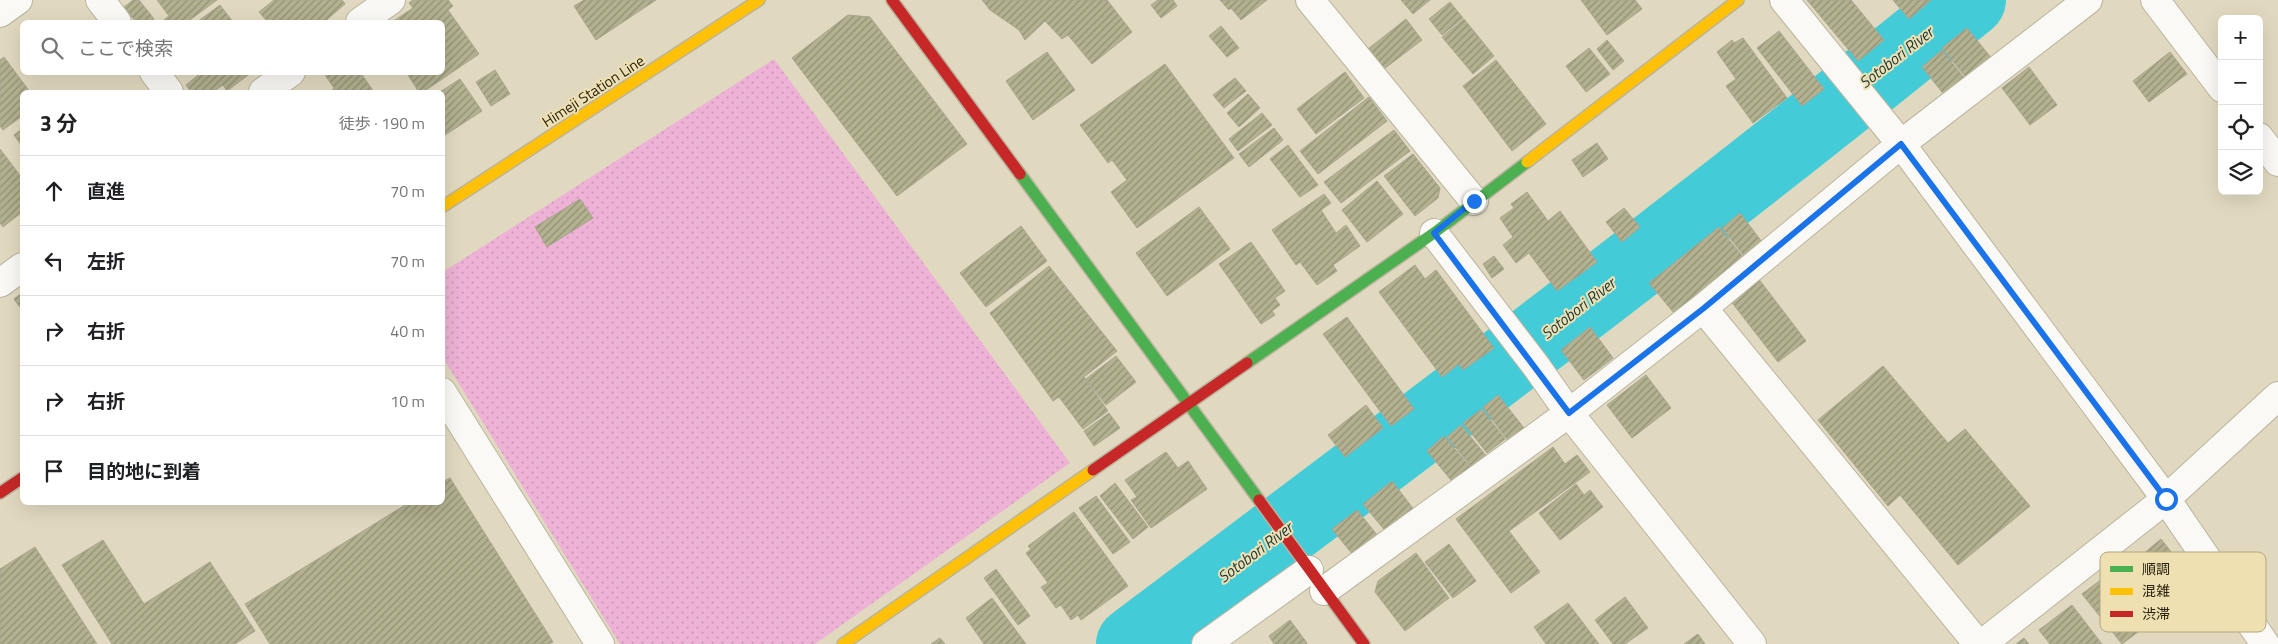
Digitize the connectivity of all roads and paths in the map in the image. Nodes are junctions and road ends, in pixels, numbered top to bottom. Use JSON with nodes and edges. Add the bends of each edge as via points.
{"nodes":[{"id":1,"x":18,"y":0,"type":"edge"},
{"id":2,"x":100,"y":0,"type":"edge"},
{"id":3,"x":391,"y":0,"type":"edge"},
{"id":4,"x":759,"y":0,"type":"edge"},
{"id":5,"x":892,"y":0,"type":"edge"},
{"id":6,"x":1310,"y":0,"type":"edge"},
{"id":7,"x":1738,"y":0,"type":"edge"},
{"id":8,"x":1784,"y":0,"type":"edge"},
{"id":9,"x":2088,"y":0,"type":"edge"},
{"id":10,"x":2155,"y":0,"type":"edge"},
{"id":11,"x":0,"y":13,"type":"edge"},
{"id":12,"x":115,"y":20,"type":"edge"},
{"id":13,"x":363,"y":20,"type":"edge"},
{"id":14,"x":156,"y":75,"type":"edge"},
{"id":15,"x":287,"y":75,"type":"edge"},
{"id":16,"x":2218,"y":83,"type":"edge"},
{"id":17,"x":168,"y":90,"type":"edge"},
{"id":18,"x":267,"y":90,"type":"edge"},
{"id":19,"x":2263,"y":142,"type":"edge"},
{"id":20,"x":1901,"y":144,"type":"junction"},
{"id":21,"x":2278,"y":162,"type":"edge"},
{"id":22,"x":1474,"y":201,"type":"junction"},
{"id":23,"x":445,"y":205,"type":"edge"},
{"id":24,"x":1434,"y":233,"type":"junction"},
{"id":25,"x":20,"y":268,"type":"edge"},
{"id":26,"x":0,"y":283,"type":"edge"},
{"id":27,"x":1704,"y":308,"type":"junction"},
{"id":28,"x":2278,"y":396,"type":"edge"},
{"id":29,"x":445,"y":397,"type":"edge"},
{"id":30,"x":1189,"y":402,"type":"junction"},
{"id":31,"x":1569,"y":413,"type":"junction"},
{"id":32,"x":20,"y":479,"type":"edge"},
{"id":33,"x":0,"y":493,"type":"edge"},
{"id":34,"x":2166,"y":499,"type":"junction"},
{"id":35,"x":2202,"y":552,"type":"edge"},
{"id":36,"x":1317,"y":581,"type":"junction"},
{"id":37,"x":2257,"y":632,"type":"edge"},
{"id":38,"x":600,"y":644,"type":"edge"},
{"id":39,"x":843,"y":644,"type":"edge"},
{"id":40,"x":1206,"y":644,"type":"edge"},
{"id":41,"x":1364,"y":644,"type":"edge"},
{"id":42,"x":1752,"y":644,"type":"edge"},
{"id":43,"x":1978,"y":644,"type":"edge"},
{"id":44,"x":1982,"y":644,"type":"edge"},
{"id":45,"x":2265,"y":644,"type":"edge"}],
"edges":[{"from":1,"to":11,"type":"street"},
{"from":2,"to":12,"type":"street"},
{"from":3,"to":13,"type":"street"},
{"from":4,"to":23,"type":"street","name":"Himeji Station Line"},
{"from":5,"to":30,"type":"street"},
{"from":6,"to":22,"type":"street"},
{"from":7,"to":22,"type":"street"},
{"from":8,"to":20,"type":"street"},
{"from":9,"to":20,"type":"street"},
{"from":10,"to":16,"type":"street"},
{"from":14,"to":17,"type":"street"},
{"from":15,"to":18,"type":"street"},
{"from":19,"to":21,"type":"street"},
{"from":20,"to":27,"type":"street"},
{"from":20,"to":34,"type":"street"},
{"from":22,"to":24,"type":"street"},
{"from":24,"to":30,"type":"street"},
{"from":24,"to":31,"type":"street"},
{"from":25,"to":26,"type":"street"},
{"from":27,"to":31,"type":"street"},
{"from":27,"to":43,"type":"street"},
{"from":28,"to":34,"type":"street"},
{"from":29,"to":38,"type":"street"},
{"from":30,"to":36,"type":"street"},
{"from":30,"to":39,"type":"street"},
{"from":31,"to":36,"type":"street"},
{"from":31,"to":42,"type":"street"},
{"from":32,"to":33,"type":"street"},
{"from":34,"to":35,"type":"street"},
{"from":34,"to":44,"type":"street"},
{"from":36,"to":40,"type":"street"},
{"from":36,"to":41,"type":"street"},
{"from":37,"to":45,"type":"street"}]}
